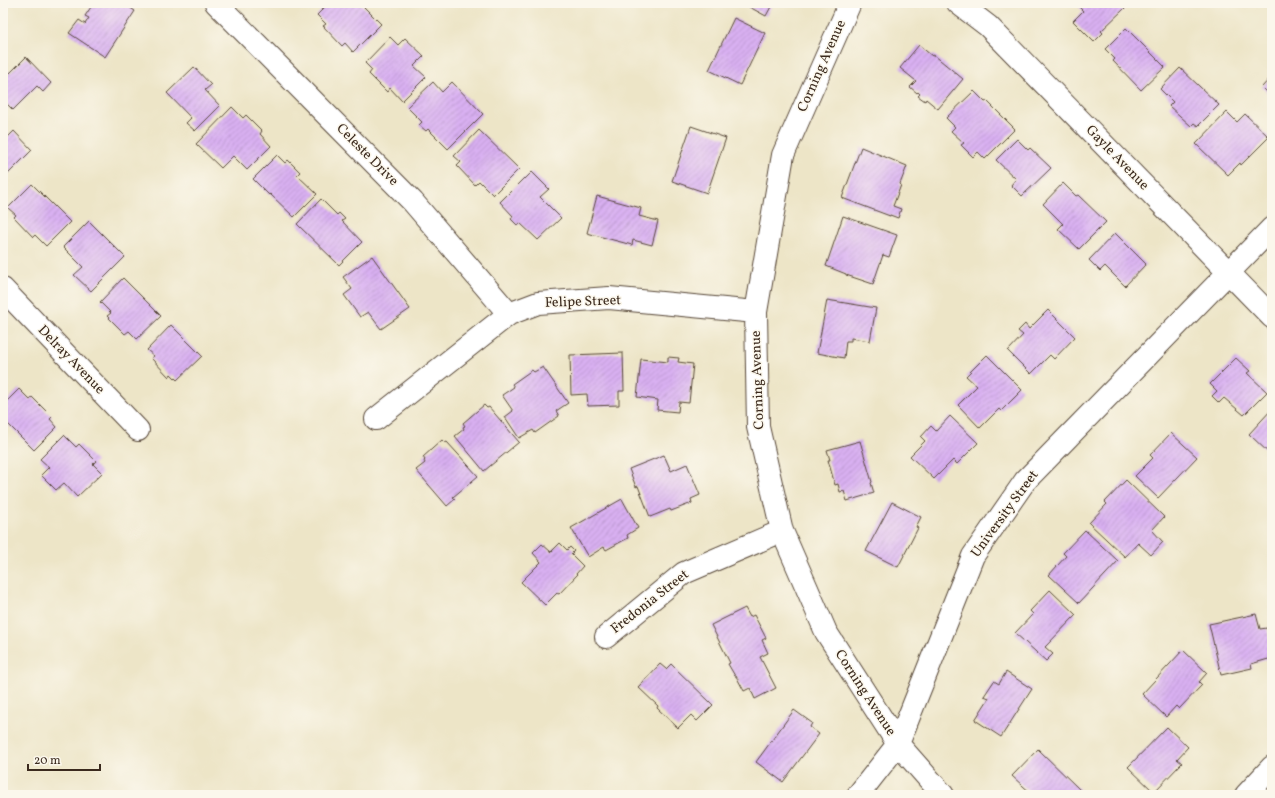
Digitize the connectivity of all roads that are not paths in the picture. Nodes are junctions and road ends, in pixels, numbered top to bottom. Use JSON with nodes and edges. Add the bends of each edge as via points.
{"nodes":[{"id":1,"x":216,"y":3,"type":"edge"},
{"id":2,"x":850,"y":3,"type":"edge"},
{"id":3,"x":958,"y":3,"type":"edge"},
{"id":4,"x":1272,"y":228,"type":"edge"},
{"id":5,"x":1229,"y":272,"type":"junction"},
{"id":6,"x":3,"y":289,"type":"edge"},
{"id":7,"x":756,"y":312,"type":"junction"},
{"id":8,"x":509,"y":314,"type":"junction"},
{"id":9,"x":1272,"y":316,"type":"edge"},
{"id":10,"x":376,"y":419,"type":"dead end"},
{"id":11,"x":138,"y":430,"type":"dead end"},
{"id":12,"x":782,"y":531,"type":"junction"},
{"id":13,"x":606,"y":637,"type":"dead end"},
{"id":14,"x":898,"y":744,"type":"junction"},
{"id":15,"x":1272,"y":767,"type":"edge"},
{"id":16,"x":858,"y":795,"type":"edge"},
{"id":17,"x":943,"y":795,"type":"edge"},
{"id":18,"x":1246,"y":795,"type":"edge"}],
"edges":[{"from":1,"to":8,"type":"street","name":"Celeste Drive","via":[[413,202]]},
{"from":2,"to":7,"type":"street","name":"Corning Avenue","via":[[783,156]]},
{"from":3,"to":5,"type":"street","name":"Gayle Avenue","via":[[988,26]]},
{"from":4,"to":5,"type":"street","name":"University Street"},
{"from":5,"to":9,"type":"street","name":"Gayle Avenue"},
{"from":5,"to":14,"type":"street","name":"University Street","via":[[1016,493],[973,556]]},
{"from":6,"to":11,"type":"street","name":"Delray Avenue"},
{"from":7,"to":8,"type":"street","name":"Felipe Street","via":[[609,298],[538,303]]},
{"from":7,"to":12,"type":"street","name":"Corning Avenue","via":[[758,427]]},
{"from":8,"to":10,"type":"street","name":"Felipe Street"},
{"from":12,"to":13,"type":"street","name":"Fredonia Street","via":[[684,573]]},
{"from":12,"to":14,"type":"street","name":"Corning Avenue","via":[[826,632]]},
{"from":14,"to":16,"type":"street","name":"University Street"},
{"from":14,"to":17,"type":"street","name":"Corning Avenue"},
{"from":15,"to":18,"type":"street"}]}
